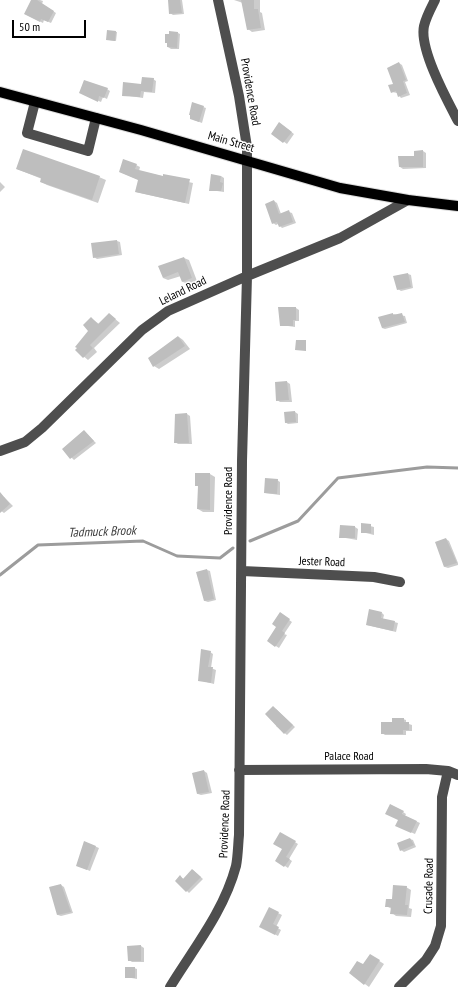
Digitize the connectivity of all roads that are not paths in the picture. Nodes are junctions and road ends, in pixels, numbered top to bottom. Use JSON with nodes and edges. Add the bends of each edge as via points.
{"nodes":[{"id":1,"x":218,"y":0,"type":"edge"},
{"id":2,"x":435,"y":0,"type":"edge"},
{"id":3,"x":0,"y":92,"type":"edge"},
{"id":4,"x":35,"y":102,"type":"junction"},
{"id":5,"x":96,"y":118,"type":"junction"},
{"id":6,"x":458,"y":120,"type":"edge"},
{"id":7,"x":246,"y":160,"type":"junction"},
{"id":8,"x":408,"y":200,"type":"junction"},
{"id":9,"x":458,"y":206,"type":"edge"},
{"id":10,"x":247,"y":276,"type":"junction"},
{"id":11,"x":0,"y":451,"type":"edge"},
{"id":12,"x":242,"y":572,"type":"junction"},
{"id":13,"x":400,"y":582,"type":"dead end"},
{"id":14,"x":239,"y":770,"type":"junction"},
{"id":15,"x":453,"y":773,"type":"edge"},
{"id":16,"x":170,"y":987,"type":"edge"},
{"id":17,"x":399,"y":987,"type":"edge"}],
"edges":[{"from":1,"to":7,"type":"street","name":"Providence Road","via":[[239,96],[247,147]]},
{"from":2,"to":6,"type":"street","via":[[424,26],[428,53],[445,97]]},
{"from":3,"to":4,"type":"main road","name":"Main Street"},
{"from":4,"to":5,"type":"main road","name":"Main Street"},
{"from":4,"to":5,"type":"street","via":[[28,133],[88,151]]},
{"from":5,"to":7,"type":"main road","name":"Main Street"},
{"from":7,"to":8,"type":"main road","name":"Main Street","via":[[340,188]]},
{"from":7,"to":10,"type":"street","name":"Providence Road"},
{"from":8,"to":9,"type":"main road","name":"Main Street"},
{"from":8,"to":10,"type":"street","name":"Leland Road","via":[[340,238]]},
{"from":10,"to":11,"type":"street","name":"Leland Road","via":[[168,312],[142,330],[42,428],[25,442]]},
{"from":10,"to":12,"type":"street","name":"Providence Road"},
{"from":12,"to":13,"type":"street","name":"Jester Road","via":[[374,577]]},
{"from":12,"to":14,"type":"street","name":"Providence Road"},
{"from":14,"to":15,"type":"street","name":"Palace Road","via":[[426,769]]},
{"from":14,"to":16,"type":"street","name":"Providence Road","via":[[239,835],[236,865],[217,913]]},
{"from":15,"to":17,"type":"street","name":"Crusade Road","via":[[442,797],[441,926],[436,946]]}]}
